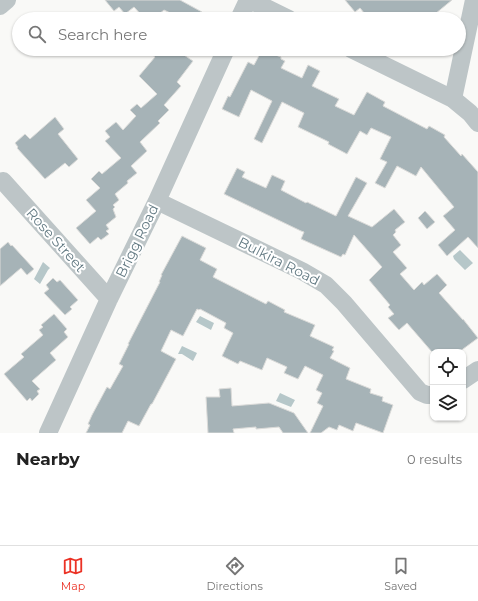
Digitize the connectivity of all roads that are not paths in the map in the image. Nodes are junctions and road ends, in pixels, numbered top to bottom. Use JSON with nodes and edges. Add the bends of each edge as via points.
{"nodes":[{"id":1,"x":7,"y":0,"type":"edge"},
{"id":2,"x":249,"y":0,"type":"edge"},
{"id":3,"x":474,"y":0,"type":"edge"},
{"id":4,"x":0,"y":6,"type":"edge"},
{"id":5,"x":243,"y":12,"type":"edge"},
{"id":6,"x":274,"y":12,"type":"edge"},
{"id":7,"x":466,"y":36,"type":"edge"},
{"id":8,"x":223,"y":56,"type":"edge"},
{"id":9,"x":365,"y":56,"type":"edge"},
{"id":10,"x":462,"y":56,"type":"edge"},
{"id":11,"x":452,"y":99,"type":"junction"},
{"id":12,"x":478,"y":123,"type":"edge"},
{"id":13,"x":3,"y":181,"type":"dead end"},
{"id":14,"x":157,"y":201,"type":"junction"},
{"id":15,"x":109,"y":300,"type":"junction"},
{"id":16,"x":478,"y":370,"type":"edge"},
{"id":17,"x":466,"y":378,"type":"edge"},
{"id":18,"x":430,"y":395,"type":"edge"},
{"id":19,"x":48,"y":433,"type":"edge"}],
"edges":[{"from":1,"to":4,"type":"street"},
{"from":2,"to":5,"type":"street"},
{"from":2,"to":6,"type":"street"},
{"from":3,"to":7,"type":"street"},
{"from":8,"to":14,"type":"street","name":"Brigg Road"},
{"from":9,"to":11,"type":"street"},
{"from":10,"to":11,"type":"street"},
{"from":11,"to":12,"type":"street"},
{"from":13,"to":15,"type":"street","name":"Rose Street"},
{"from":14,"to":15,"type":"street","name":"Brigg Road"},
{"from":14,"to":18,"type":"street","name":"Bulkira Road","via":[[326,285],[420,392]]},
{"from":15,"to":19,"type":"street","name":"Brigg Road"},
{"from":16,"to":17,"type":"street"}]}
